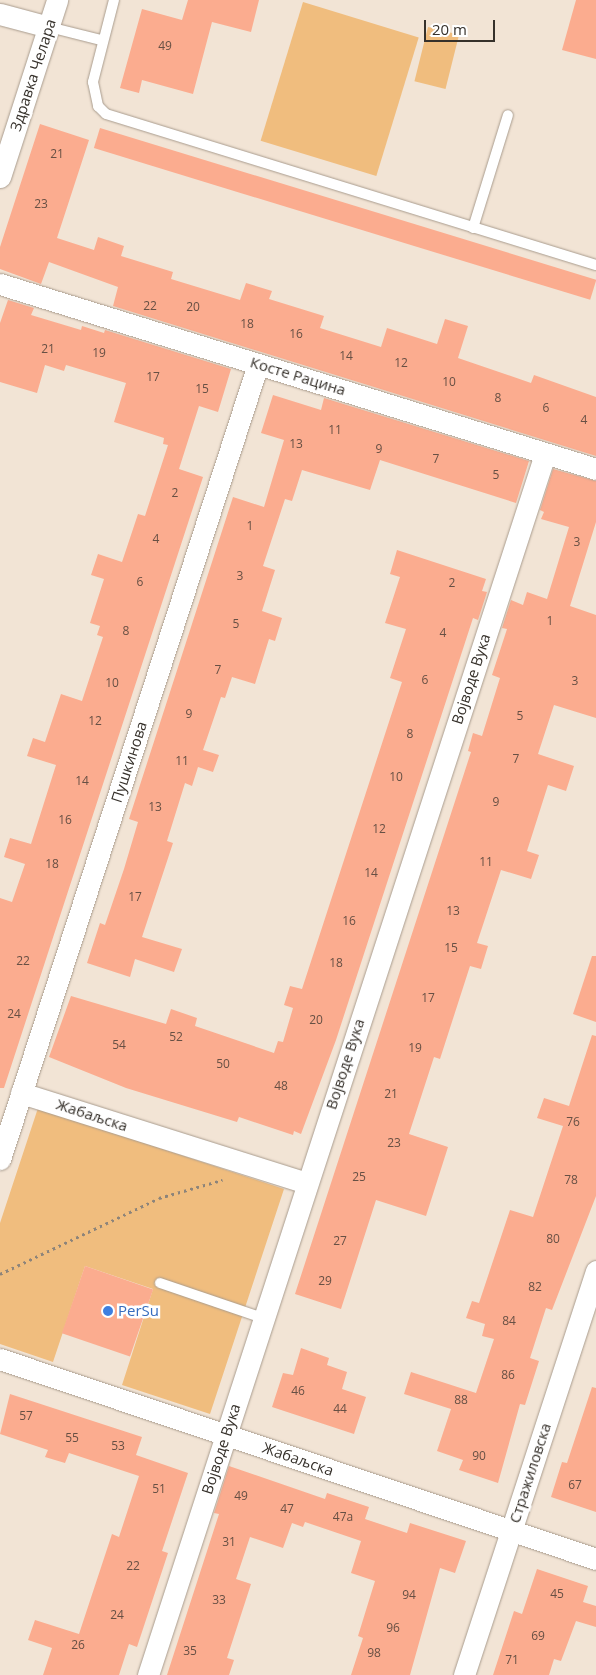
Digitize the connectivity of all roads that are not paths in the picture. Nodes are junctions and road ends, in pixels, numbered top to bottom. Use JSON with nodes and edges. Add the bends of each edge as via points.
{"nodes":[{"id":1,"x":57,"y":0,"type":"edge"},
{"id":2,"x":114,"y":0,"type":"edge"},
{"id":3,"x":0,"y":14,"type":"edge"},
{"id":4,"x":49,"y":27,"type":"junction"},
{"id":5,"x":101,"y":40,"type":"junction"},
{"id":6,"x":508,"y":115,"type":"dead end"},
{"id":7,"x":0,"y":177,"type":"edge"},
{"id":8,"x":473,"y":228,"type":"junction"},
{"id":9,"x":596,"y":265,"type":"edge"},
{"id":10,"x":0,"y":284,"type":"edge"},
{"id":11,"x":258,"y":364,"type":"junction"},
{"id":12,"x":546,"y":454,"type":"junction"},
{"id":13,"x":596,"y":469,"type":"edge"},
{"id":14,"x":22,"y":1093,"type":"junction"},
{"id":15,"x":0,"y":1159,"type":"edge"},
{"id":16,"x":306,"y":1183,"type":"junction"},
{"id":17,"x":596,"y":1271,"type":"edge"},
{"id":18,"x":160,"y":1283,"type":"dead end"},
{"id":19,"x":263,"y":1318,"type":"junction"},
{"id":20,"x":0,"y":1359,"type":"edge"},
{"id":21,"x":226,"y":1435,"type":"junction"},
{"id":22,"x":511,"y":1530,"type":"junction"},
{"id":23,"x":596,"y":1560,"type":"edge"},
{"id":24,"x":148,"y":1675,"type":"edge"},
{"id":25,"x":464,"y":1675,"type":"edge"}],
"edges":[{"from":1,"to":4,"type":"street","name":"Здравка Челара"},
{"from":2,"to":5,"type":"lane"},
{"from":3,"to":4,"type":"street"},
{"from":4,"to":5,"type":"lane"},
{"from":4,"to":7,"type":"street","name":"Здравка Челара"},
{"from":5,"to":8,"type":"lane","via":[[93,82],[98,106],[106,114]]},
{"from":6,"to":8,"type":"lane"},
{"from":8,"to":9,"type":"lane"},
{"from":10,"to":11,"type":"street","name":"Косте Рацина"},
{"from":11,"to":12,"type":"street","name":"Косте Рацина"},
{"from":11,"to":14,"type":"street","name":"Пушкинова"},
{"from":12,"to":13,"type":"street","name":"Косте Рацина"},
{"from":12,"to":16,"type":"street","name":"Војводе Вука"},
{"from":14,"to":15,"type":"street","name":"Пушкинова"},
{"from":14,"to":16,"type":"street","name":"Жабаљска"},
{"from":16,"to":19,"type":"street","name":"Војводе Вука"},
{"from":17,"to":22,"type":"street","name":"Стражиловска"},
{"from":18,"to":19,"type":"lane"},
{"from":19,"to":21,"type":"street","name":"Војводе Вука"},
{"from":20,"to":21,"type":"street","name":"Жабаљска"},
{"from":21,"to":22,"type":"street","name":"Жабаљска"},
{"from":21,"to":24,"type":"street","name":"Војводе Вука"},
{"from":22,"to":23,"type":"street","name":"Жабаљска"},
{"from":22,"to":25,"type":"street","name":"Стражиловска"}]}
